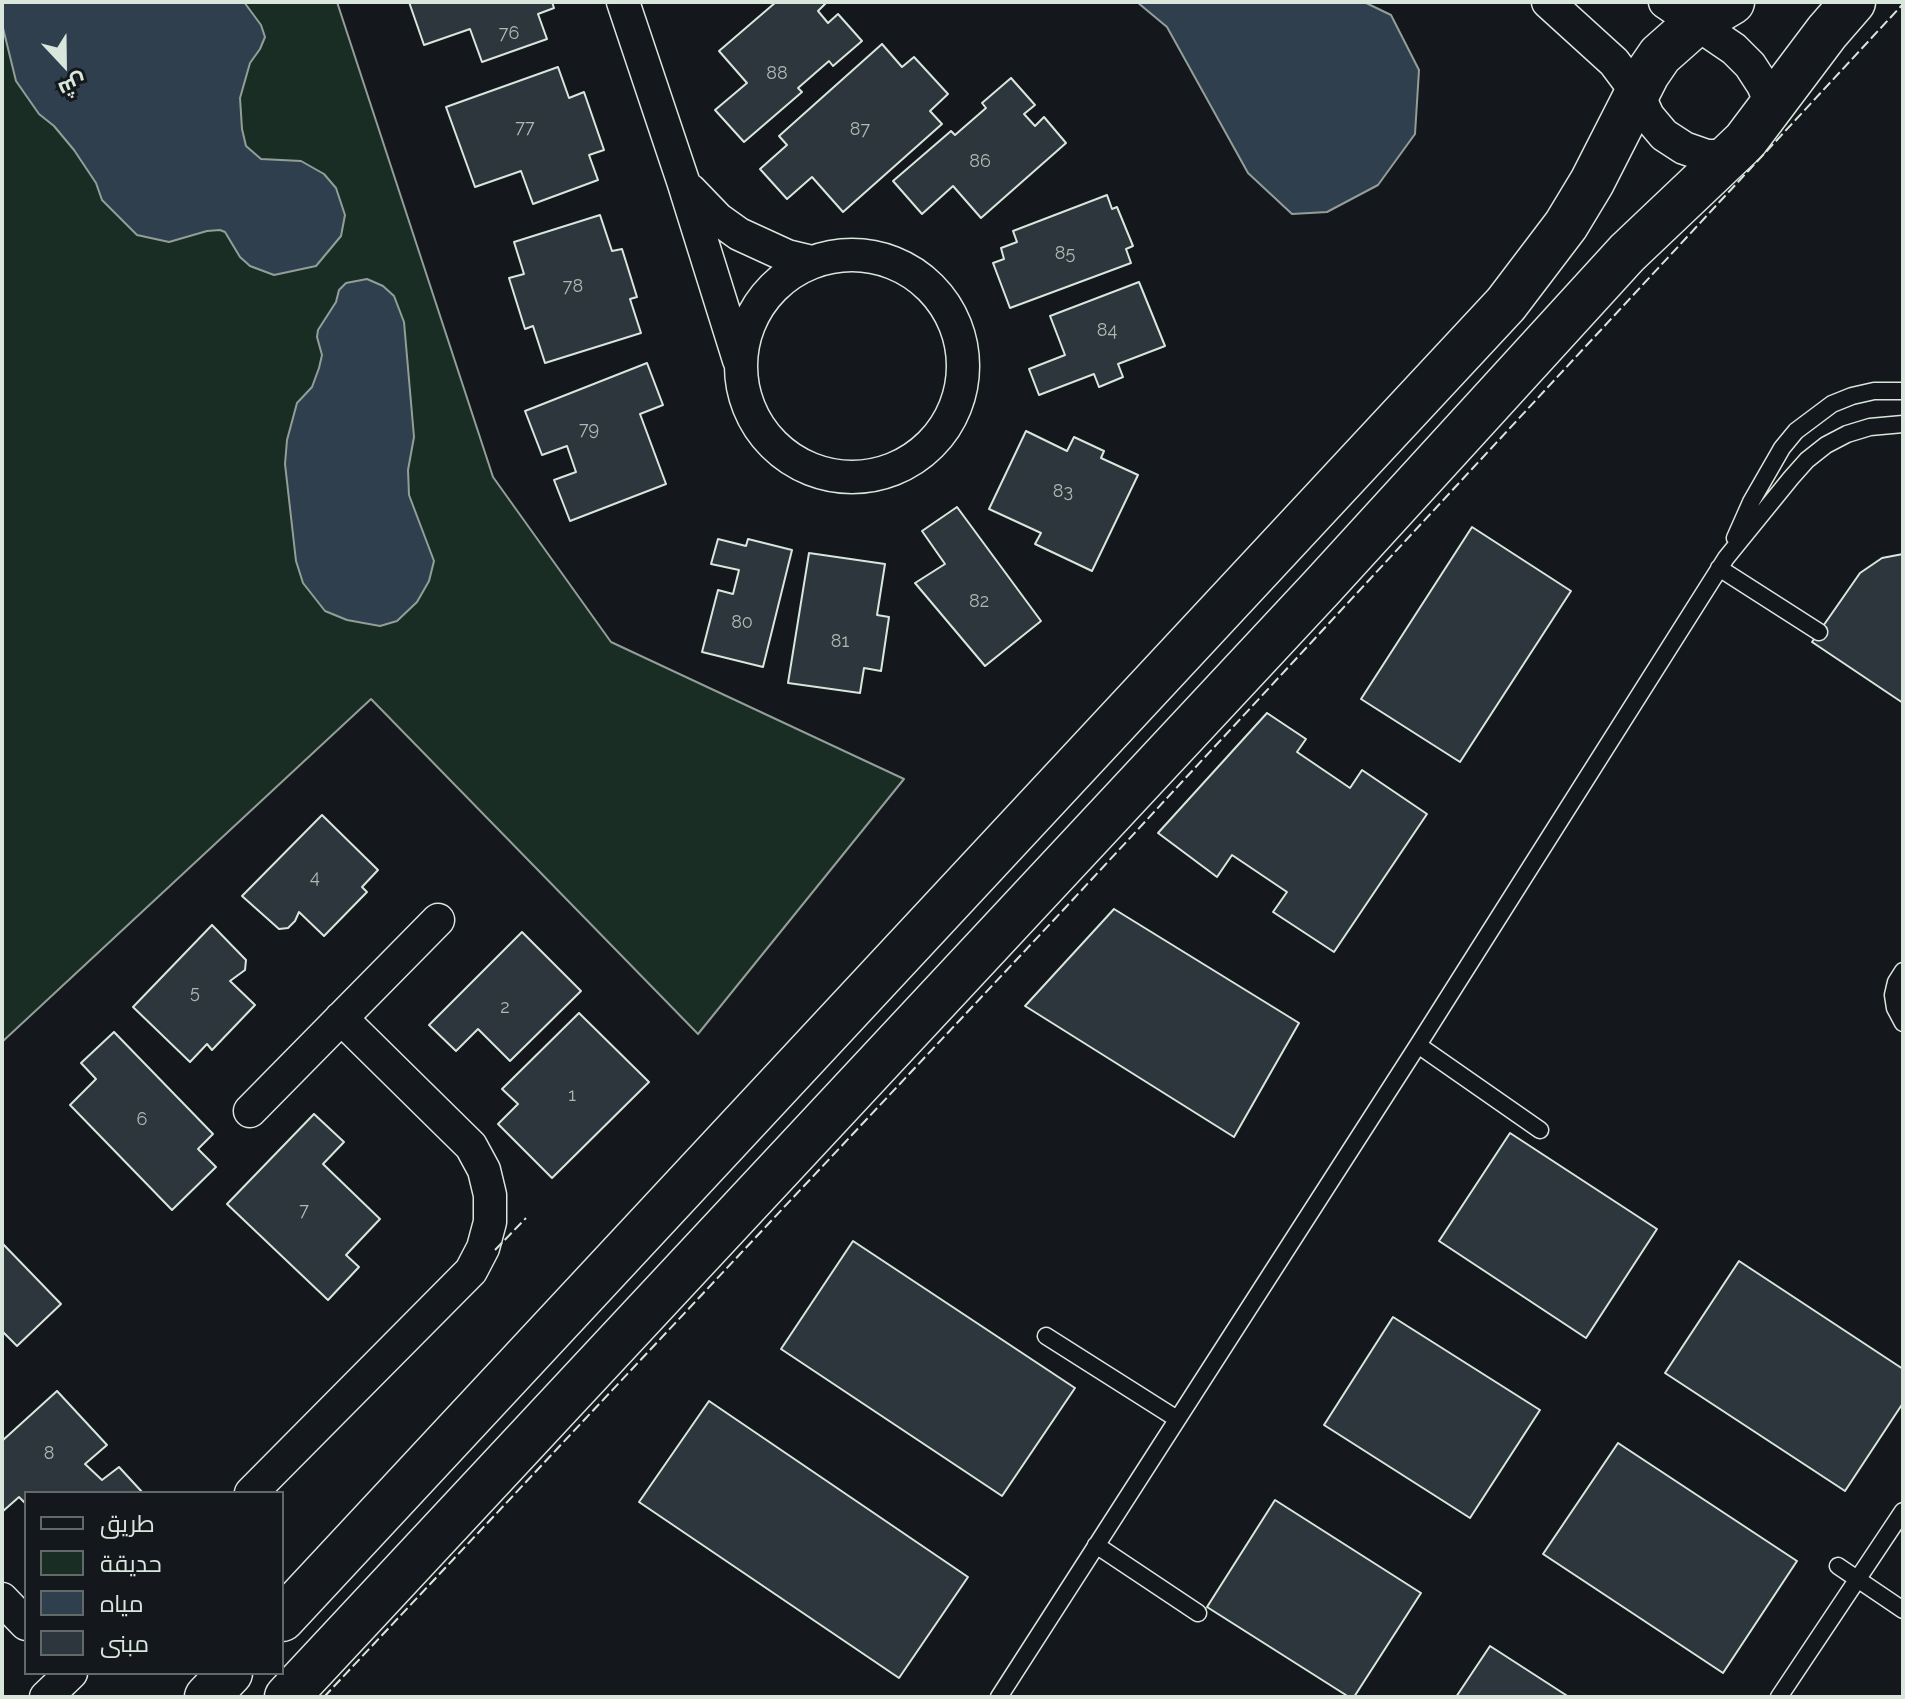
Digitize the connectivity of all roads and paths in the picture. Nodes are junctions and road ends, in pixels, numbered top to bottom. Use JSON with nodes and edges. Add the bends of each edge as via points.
{"nodes":[{"id":1,"x":623,"y":2,"type":"edge"},
{"id":2,"x":1548,"y":2,"type":"edge"},
{"id":3,"x":1732,"y":2,"type":"edge"},
{"id":4,"x":1853,"y":2,"type":"edge"},
{"id":5,"x":1680,"y":13,"type":"edge"},
{"id":6,"x":1638,"y":94,"type":"junction"},
{"id":7,"x":1772,"y":106,"type":"junction"},
{"id":8,"x":1727,"y":156,"type":"junction"},
{"id":9,"x":683,"y":181,"type":"junction"},
{"id":10,"x":812,"y":262,"type":"junction"},
{"id":11,"x":741,"y":367,"type":"junction"},
{"id":12,"x":1903,"y":391,"type":"edge"},
{"id":13,"x":1903,"y":424,"type":"edge"},
{"id":14,"x":1723,"y":563,"type":"junction"},
{"id":15,"x":1819,"y":632,"type":"dead end"},
{"id":16,"x":438,"y":920,"type":"dead end"},
{"id":17,"x":1903,"y":971,"type":"edge"},
{"id":18,"x":341,"y":1018,"type":"junction"},
{"id":19,"x":1903,"y":1023,"type":"edge"},
{"id":20,"x":1418,"y":1045,"type":"junction"},
{"id":21,"x":250,"y":1111,"type":"dead end"},
{"id":22,"x":1540,"y":1130,"type":"dead end"},
{"id":23,"x":1046,"y":1336,"type":"dead end"},
{"id":24,"x":1177,"y":1419,"type":"junction"},
{"id":25,"x":253,"y":1491,"type":"edge"},
{"id":26,"x":1903,"y":1511,"type":"edge"},
{"id":27,"x":1096,"y":1545,"type":"junction"},
{"id":28,"x":1838,"y":1566,"type":"dead end"},
{"id":29,"x":1857,"y":1580,"type":"junction"},
{"id":30,"x":2,"y":1599,"type":"edge"},
{"id":31,"x":1903,"y":1610,"type":"edge"},
{"id":32,"x":1198,"y":1613,"type":"dead end"},
{"id":33,"x":284,"y":1617,"type":"edge"},
{"id":34,"x":24,"y":1622,"type":"edge"},
{"id":35,"x":69,"y":1675,"type":"edge"},
{"id":36,"x":228,"y":1675,"type":"edge"},
{"id":37,"x":46,"y":1697,"type":"edge"},
{"id":38,"x":207,"y":1697,"type":"edge"},
{"id":39,"x":287,"y":1697,"type":"edge"},
{"id":40,"x":999,"y":1697,"type":"edge"},
{"id":41,"x":1779,"y":1697,"type":"edge"}],
"edges":[{"from":1,"to":9,"type":"street"},
{"from":2,"to":6,"type":"street","via":[[1614,62]]},
{"from":3,"to":5,"type":"street"},
{"from":4,"to":7,"type":"street"},
{"from":5,"to":6,"type":"street"},
{"from":5,"to":7,"type":"street","via":[[1750,65]]},
{"from":6,"to":8,"type":"street","via":[[1664,135],[1707,156]]},
{"from":6,"to":33,"type":"street","via":[[1566,225],[1506,304]]},
{"from":7,"to":8,"type":"street"},
{"from":8,"to":39,"type":"street","via":[[1627,253]]},
{"from":9,"to":10,"type":"street","via":[[739,234]]},
{"from":9,"to":11,"type":"street"},
{"from":10,"to":11,"type":"street","via":[[768,292],[743,340]]},
{"from":10,"to":11,"type":"street","via":[[841,255],[871,256],[924,281],[944,303],[963,358],[961,387],[935,440],[912,459],[885,471],[856,477],[826,474],[774,446],[756,423]]},
{"from":12,"to":14,"type":"lane","via":[[1852,396],[1796,431],[1751,502]]},
{"from":13,"to":14,"type":"lane","via":[[1870,427],[1826,445],[1791,478]]},
{"from":14,"to":15,"type":"lane"},
{"from":14,"to":20,"type":"lane"},
{"from":16,"to":18,"type":"street"},
{"from":17,"to":19,"type":"lane","via":[[1893,995]]},
{"from":18,"to":21,"type":"street"},
{"from":18,"to":25,"type":"street","via":[[471,1146],[484,1170],[490,1222],[483,1248],[462,1281]]},
{"from":20,"to":22,"type":"lane"},
{"from":20,"to":24,"type":"lane"},
{"from":23,"to":24,"type":"lane"},
{"from":24,"to":27,"type":"lane"},
{"from":26,"to":29,"type":"lane"},
{"from":27,"to":32,"type":"lane"},
{"from":27,"to":40,"type":"lane"},
{"from":28,"to":29,"type":"lane"},
{"from":29,"to":31,"type":"lane"},
{"from":29,"to":41,"type":"lane"},
{"from":30,"to":34,"type":"street"},
{"from":35,"to":37,"type":"street"},
{"from":36,"to":38,"type":"street"}]}
